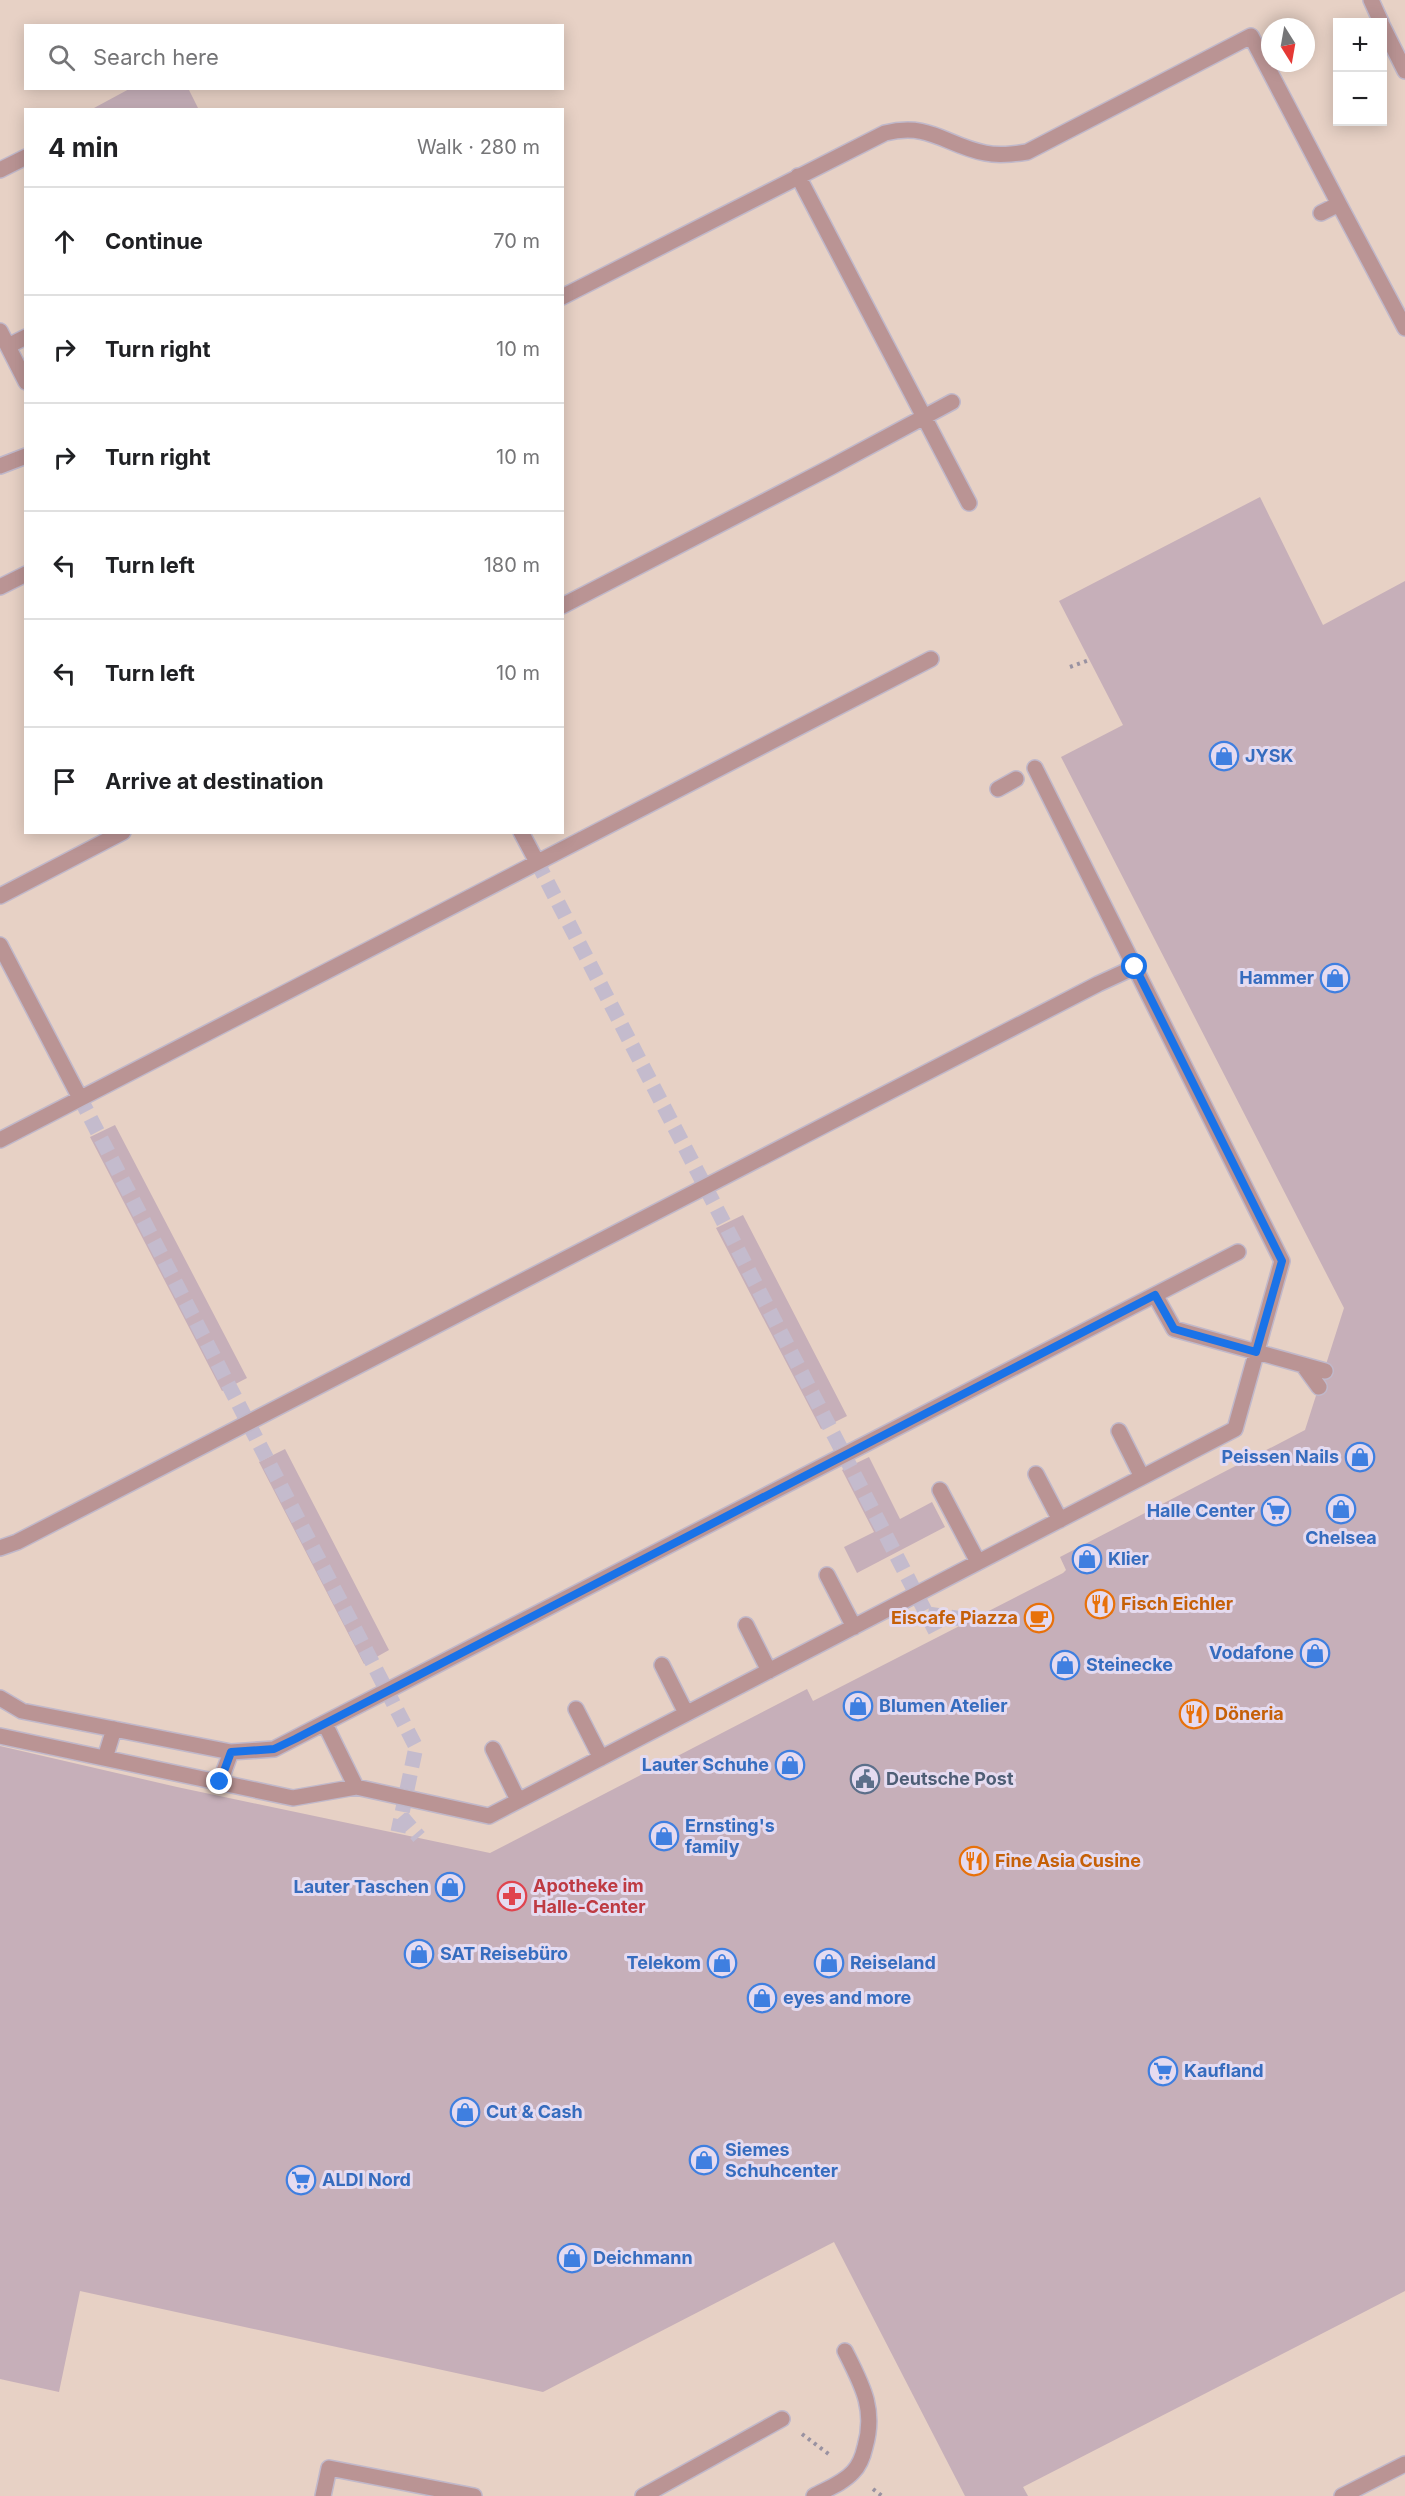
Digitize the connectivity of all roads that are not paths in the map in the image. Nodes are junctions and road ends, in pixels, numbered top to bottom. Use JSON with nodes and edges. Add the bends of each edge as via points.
{"nodes":[{"id":1,"x":1371,"y":0,"type":"edge"},
{"id":2,"x":1379,"y":18,"type":"edge"},
{"id":3,"x":1387,"y":34,"type":"edge"},
{"id":4,"x":1405,"y":71,"type":"edge"},
{"id":5,"x":24,"y":158,"type":"edge"},
{"id":6,"x":0,"y":170,"type":"edge"},
{"id":7,"x":798,"y":176,"type":"junction"},
{"id":8,"x":1339,"y":204,"type":"junction"},
{"id":9,"x":1321,"y":213,"type":"dead end"},
{"id":10,"x":564,"y":296,"type":"edge"},
{"id":11,"x":1405,"y":328,"type":"edge"},
{"id":12,"x":0,"y":331,"type":"edge"},
{"id":13,"x":24,"y":338,"type":"edge"},
{"id":14,"x":8,"y":346,"type":"junction"},
{"id":15,"x":24,"y":378,"type":"edge"},
{"id":16,"x":952,"y":402,"type":"dead end"},
{"id":17,"x":924,"y":416,"type":"junction"},
{"id":18,"x":24,"y":457,"type":"edge"},
{"id":19,"x":0,"y":466,"type":"edge"},
{"id":20,"x":969,"y":503,"type":"dead end"},
{"id":21,"x":24,"y":575,"type":"edge"},
{"id":22,"x":0,"y":587,"type":"edge"},
{"id":23,"x":564,"y":605,"type":"edge"},
{"id":24,"x":931,"y":659,"type":"dead end"},
{"id":25,"x":1035,"y":768,"type":"dead end"},
{"id":26,"x":1016,"y":778,"type":"dead end"},
{"id":27,"x":998,"y":789,"type":"dead end"},
{"id":28,"x":119,"y":834,"type":"edge"},
{"id":29,"x":522,"y":834,"type":"edge"},
{"id":30,"x":537,"y":862,"type":"junction"},
{"id":31,"x":0,"y":896,"type":"edge"},
{"id":32,"x":0,"y":945,"type":"edge"},
{"id":33,"x":1135,"y":967,"type":"junction"},
{"id":34,"x":80,"y":1098,"type":"junction"},
{"id":35,"x":0,"y":1140,"type":"edge"},
{"id":36,"x":1238,"y":1252,"type":"dead end"},
{"id":37,"x":1155,"y":1295,"type":"junction"},
{"id":38,"x":1256,"y":1352,"type":"junction"},
{"id":39,"x":1303,"y":1365,"type":"junction"},
{"id":40,"x":1325,"y":1371,"type":"dead end"},
{"id":41,"x":1319,"y":1388,"type":"dead end"},
{"id":42,"x":1119,"y":1431,"type":"dead end"},
{"id":43,"x":1036,"y":1474,"type":"dead end"},
{"id":44,"x":1142,"y":1477,"type":"junction"},
{"id":45,"x":940,"y":1490,"type":"dead end"},
{"id":46,"x":1060,"y":1520,"type":"junction"},
{"id":47,"x":0,"y":1548,"type":"edge"},
{"id":48,"x":978,"y":1562,"type":"junction"},
{"id":49,"x":826,"y":1575,"type":"dead end"},
{"id":50,"x":746,"y":1625,"type":"dead end"},
{"id":51,"x":854,"y":1627,"type":"junction"},
{"id":52,"x":662,"y":1665,"type":"dead end"},
{"id":53,"x":769,"y":1671,"type":"junction"},
{"id":54,"x":0,"y":1698,"type":"edge"},
{"id":55,"x":576,"y":1709,"type":"dead end"},
{"id":56,"x":687,"y":1713,"type":"junction"},
{"id":57,"x":325,"y":1724,"type":"junction"},
{"id":58,"x":114,"y":1729,"type":"junction"},
{"id":59,"x":9,"y":1741,"type":"edge"},
{"id":60,"x":493,"y":1749,"type":"dead end"},
{"id":61,"x":231,"y":1752,"type":"junction"},
{"id":62,"x":105,"y":1758,"type":"junction"},
{"id":63,"x":601,"y":1758,"type":"junction"},
{"id":64,"x":220,"y":1782,"type":"junction"},
{"id":65,"x":356,"y":1787,"type":"junction"},
{"id":66,"x":518,"y":1800,"type":"junction"},
{"id":67,"x":845,"y":2352,"type":"dead end"},
{"id":68,"x":782,"y":2419,"type":"dead end"},
{"id":69,"x":1405,"y":2464,"type":"edge"},
{"id":70,"x":323,"y":2496,"type":"edge"},
{"id":71,"x":474,"y":2496,"type":"edge"},
{"id":72,"x":643,"y":2496,"type":"edge"},
{"id":73,"x":814,"y":2496,"type":"edge"},
{"id":74,"x":1342,"y":2496,"type":"edge"}],
"edges":[{"from":1,"to":2,"type":"street"},
{"from":3,"to":4,"type":"street"},
{"from":5,"to":6,"type":"street"},
{"from":7,"to":8,"type":"street","via":[[898,130],[930,132],[984,153],[1027,152],[1251,36]]},
{"from":7,"to":10,"type":"street"},
{"from":7,"to":17,"type":"street"},
{"from":8,"to":9,"type":"street"},
{"from":8,"to":11,"type":"street"},
{"from":12,"to":14,"type":"street"},
{"from":13,"to":14,"type":"street"},
{"from":14,"to":15,"type":"street"},
{"from":16,"to":17,"type":"street"},
{"from":17,"to":20,"type":"street"},
{"from":17,"to":23,"type":"street"},
{"from":18,"to":19,"type":"street"},
{"from":21,"to":22,"type":"street"},
{"from":24,"to":30,"type":"street"},
{"from":25,"to":33,"type":"street"},
{"from":26,"to":27,"type":"street"},
{"from":28,"to":31,"type":"street"},
{"from":29,"to":30,"type":"street"},
{"from":30,"to":34,"type":"street"},
{"from":32,"to":34,"type":"street"},
{"from":33,"to":38,"type":"street","via":[[1282,1261]]},
{"from":33,"to":47,"type":"street"},
{"from":34,"to":35,"type":"street"},
{"from":36,"to":37,"type":"street"},
{"from":37,"to":38,"type":"street","via":[[1174,1329]]},
{"from":37,"to":57,"type":"street"},
{"from":38,"to":39,"type":"street"},
{"from":38,"to":44,"type":"street","via":[[1235,1429]]},
{"from":39,"to":40,"type":"street"},
{"from":39,"to":41,"type":"street"},
{"from":42,"to":44,"type":"street"},
{"from":43,"to":46,"type":"street"},
{"from":44,"to":46,"type":"street"},
{"from":45,"to":48,"type":"street"},
{"from":46,"to":48,"type":"street"},
{"from":48,"to":51,"type":"street"},
{"from":49,"to":51,"type":"street"},
{"from":50,"to":53,"type":"street"},
{"from":51,"to":53,"type":"street"},
{"from":52,"to":56,"type":"street"},
{"from":53,"to":56,"type":"street"},
{"from":54,"to":58,"type":"street","via":[[22,1711]]},
{"from":55,"to":63,"type":"street"},
{"from":56,"to":63,"type":"street"},
{"from":57,"to":61,"type":"street","via":[[274,1749]]},
{"from":57,"to":65,"type":"street"},
{"from":58,"to":61,"type":"street"},
{"from":58,"to":62,"type":"street"},
{"from":59,"to":62,"type":"street"},
{"from":60,"to":66,"type":"street"},
{"from":61,"to":64,"type":"street"},
{"from":62,"to":64,"type":"street"},
{"from":63,"to":66,"type":"street"},
{"from":64,"to":65,"type":"street","via":[[293,1798]]},
{"from":65,"to":66,"type":"street","via":[[489,1816]]},
{"from":67,"to":73,"type":"street","via":[[863,2388],[871,2423],[862,2460],[853,2473]]},
{"from":68,"to":72,"type":"street"},
{"from":69,"to":74,"type":"street"},
{"from":70,"to":71,"type":"street","via":[[329,2468]]}]}
